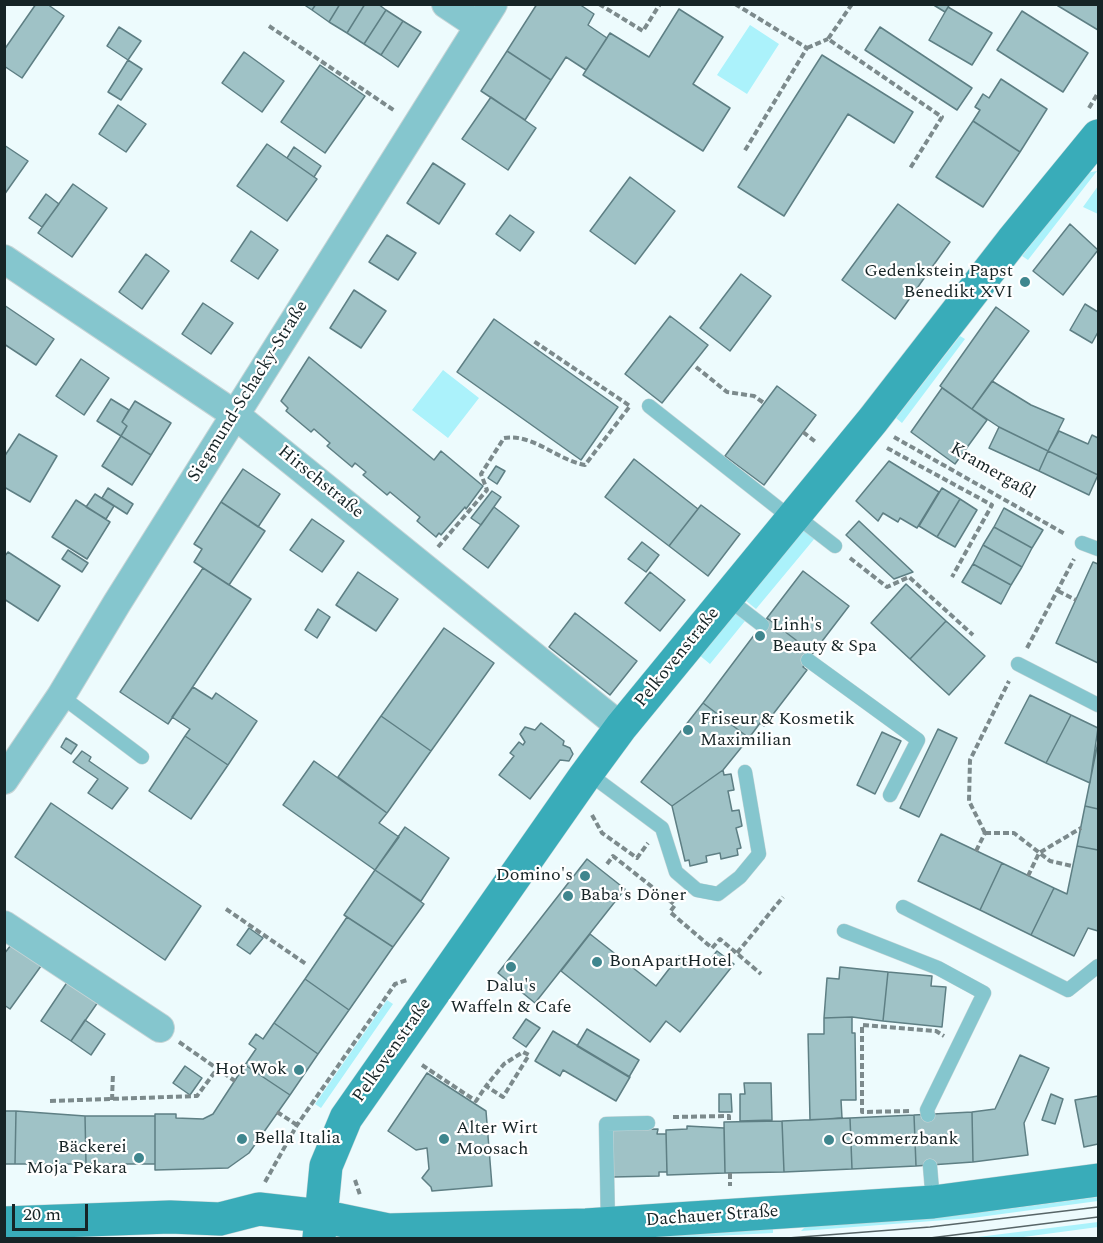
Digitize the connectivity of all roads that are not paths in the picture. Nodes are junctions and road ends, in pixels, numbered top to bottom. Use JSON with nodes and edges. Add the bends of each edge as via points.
{"nodes":[{"id":1,"x":446,"y":4,"type":"edge"},
{"id":2,"x":486,"y":16,"type":"edge"},
{"id":3,"x":1098,"y":136,"type":"edge"},
{"id":4,"x":4,"y":258,"type":"edge"},
{"id":5,"x":649,"y":406,"type":"dead end"},
{"id":6,"x":234,"y":414,"type":"junction"},
{"id":7,"x":794,"y":517,"type":"junction"},
{"id":8,"x":1082,"y":543,"type":"road end"},
{"id":9,"x":836,"y":546,"type":"road end"},
{"id":10,"x":1098,"y":549,"type":"edge"},
{"id":11,"x":727,"y":598,"type":"junction"},
{"id":12,"x":762,"y":625,"type":"dead end"},
{"id":13,"x":808,"y":660,"type":"dead end"},
{"id":14,"x":1018,"y":664,"type":"road end"},
{"id":15,"x":61,"y":696,"type":"junction"},
{"id":16,"x":1098,"y":705,"type":"edge"},
{"id":17,"x":621,"y":727,"type":"junction"},
{"id":18,"x":142,"y":757,"type":"dead end"},
{"id":19,"x":745,"y":772,"type":"dead end"},
{"id":20,"x":4,"y":780,"type":"edge"},
{"id":21,"x":579,"y":785,"type":"junction"},
{"id":22,"x":890,"y":795,"type":"dead end"},
{"id":23,"x":903,"y":907,"type":"dead end"},
{"id":24,"x":4,"y":925,"type":"edge"},
{"id":25,"x":844,"y":931,"type":"dead end"},
{"id":26,"x":1098,"y":966,"type":"edge"},
{"id":27,"x":160,"y":1028,"type":"road end"},
{"id":28,"x":928,"y":1112,"type":"road end"},
{"id":29,"x":648,"y":1123,"type":"dead end"},
{"id":30,"x":930,"y":1166,"type":"dead end"},
{"id":31,"x":1098,"y":1180,"type":"edge"},
{"id":32,"x":933,"y":1202,"type":"junction"},
{"id":33,"x":4,"y":1222,"type":"edge"},
{"id":34,"x":608,"y":1224,"type":"junction"},
{"id":35,"x":320,"y":1227,"type":"edge"},
{"id":36,"x":231,"y":1229,"type":"edge"}],
"edges":[{"from":1,"to":2,"type":"street"},
{"from":2,"to":6,"type":"street","name":"Siegmund-Schacky-Straße"},
{"from":3,"to":7,"type":"street","name":"Pelkovenstraße","via":[[1007,247],[880,434]]},
{"from":4,"to":6,"type":"street","name":"Hirschstraße"},
{"from":5,"to":7,"type":"lane"},
{"from":6,"to":15,"type":"street","name":"Siegmund-Schacky-Straße"},
{"from":6,"to":17,"type":"street","name":"Hirschstraße"},
{"from":7,"to":9,"type":"lane"},
{"from":7,"to":11,"type":"street","name":"Pelkovenstraße"},
{"from":8,"to":10,"type":"lane"},
{"from":11,"to":12,"type":"lane"},
{"from":11,"to":17,"type":"street","name":"Pelkovenstraße"},
{"from":13,"to":22,"type":"lane","via":[[918,740]]},
{"from":14,"to":16,"type":"lane"},
{"from":15,"to":18,"type":"lane"},
{"from":15,"to":20,"type":"street","name":"Siegmund-Schacky-Straße"},
{"from":17,"to":21,"type":"street","name":"Pelkovenstraße"},
{"from":19,"to":21,"type":"lane","via":[[759,854],[740,877],[718,894],[697,890],[676,872],[659,826]]},
{"from":21,"to":35,"type":"street","name":"Pelkovenstraße","via":[[346,1118],[326,1166]]},
{"from":23,"to":26,"type":"lane","via":[[1068,990]]},
{"from":24,"to":27,"type":"street"},
{"from":25,"to":28,"type":"lane","via":[[938,968],[984,993]]},
{"from":29,"to":34,"type":"lane","via":[[606,1124]]},
{"from":30,"to":32,"type":"lane"},
{"from":31,"to":32,"type":"street","name":"Dachauer Straße"},
{"from":32,"to":34,"type":"street","name":"Dachauer Straße"},
{"from":33,"to":36,"type":"street","name":"Dachauer Straße","via":[[170,1217]]},
{"from":34,"to":35,"type":"street","name":"Dachauer Straße","via":[[388,1230]]},
{"from":35,"to":36,"type":"street","name":"Dachauer Straße","via":[[259,1209]]}]}
